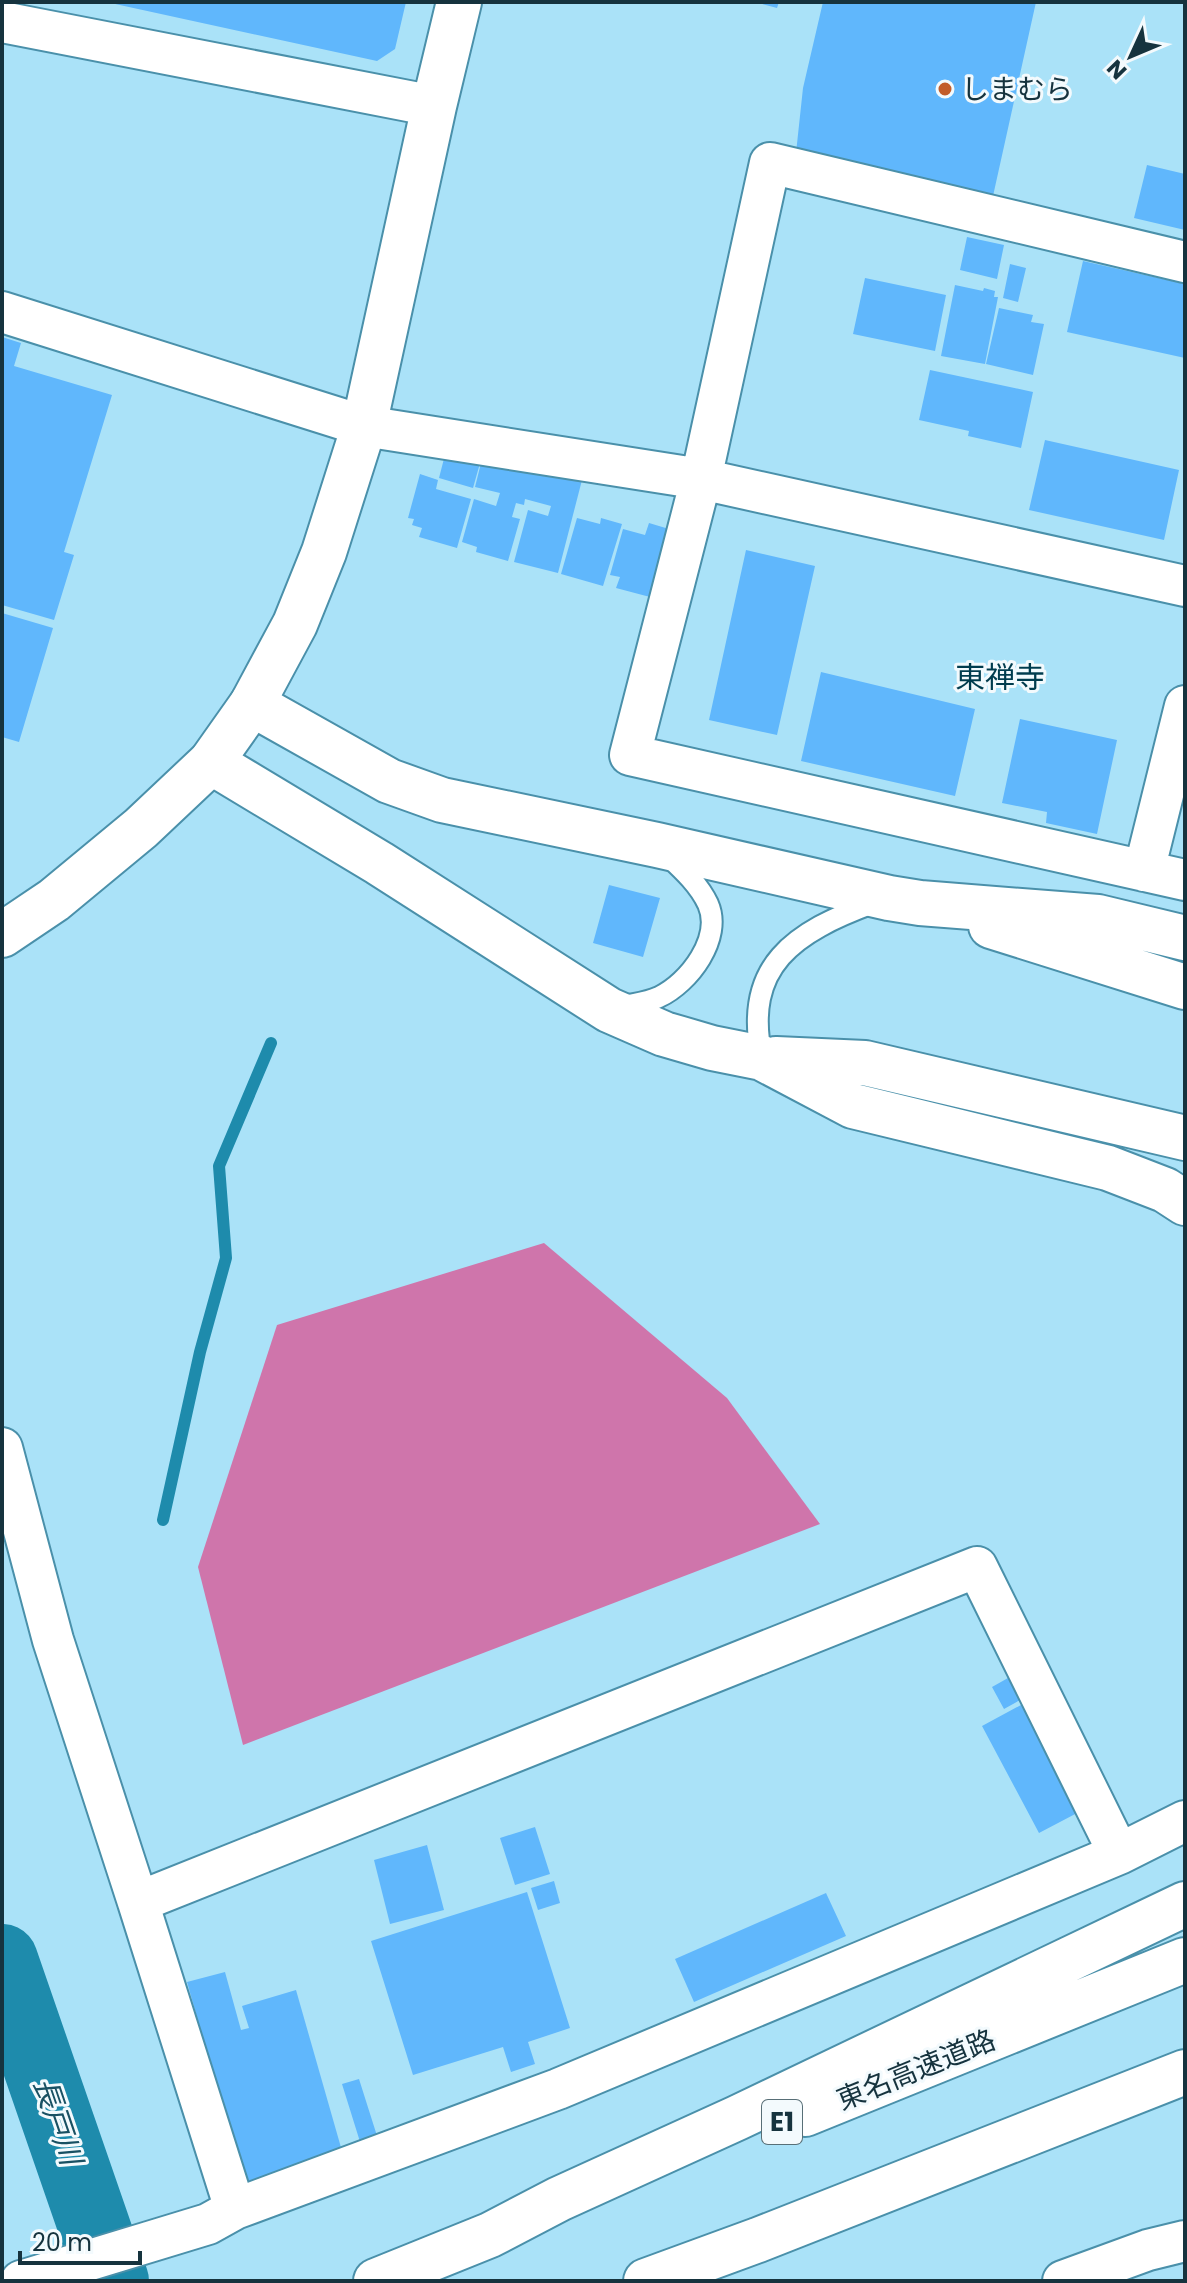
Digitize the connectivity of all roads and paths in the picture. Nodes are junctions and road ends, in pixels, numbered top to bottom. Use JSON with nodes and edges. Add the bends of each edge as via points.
{"nodes":[{"id":1,"x":459,"y":2,"type":"edge"},
{"id":2,"x":2,"y":22,"type":"edge"},
{"id":3,"x":434,"y":106,"type":"junction"},
{"id":4,"x":1185,"y":262,"type":"edge"},
{"id":5,"x":2,"y":312,"type":"edge"},
{"id":6,"x":364,"y":426,"type":"junction"},
{"id":7,"x":701,"y":479,"type":"junction"},
{"id":8,"x":1185,"y":586,"type":"edge"},
{"id":9,"x":252,"y":704,"type":"junction"},
{"id":10,"x":1185,"y":706,"type":"edge"},
{"id":11,"x":211,"y":762,"type":"junction"},
{"id":12,"x":657,"y":845,"type":"junction"},
{"id":13,"x":1144,"y":871,"type":"junction"},
{"id":14,"x":1185,"y":880,"type":"edge"},
{"id":15,"x":905,"y":900,"type":"junction"},
{"id":16,"x":2,"y":935,"type":"edge"},
{"id":17,"x":1185,"y":938,"type":"edge"},
{"id":18,"x":1185,"y":987,"type":"edge"},
{"id":19,"x":609,"y":1010,"type":"junction"},
{"id":20,"x":762,"y":1058,"type":"junction"},
{"id":21,"x":1185,"y":1138,"type":"edge"},
{"id":22,"x":1185,"y":1203,"type":"edge"},
{"id":23,"x":2,"y":1448,"type":"edge"},
{"id":24,"x":1185,"y":1821,"type":"edge"},
{"id":25,"x":1119,"y":1854,"type":"junction"},
{"id":26,"x":138,"y":1902,"type":"junction"},
{"id":27,"x":1185,"y":1904,"type":"edge"},
{"id":28,"x":1185,"y":1960,"type":"edge"},
{"id":29,"x":1185,"y":2072,"type":"edge"},
{"id":30,"x":222,"y":2216,"type":"junction"},
{"id":31,"x":1185,"y":2241,"type":"edge"},
{"id":32,"x":21,"y":2281,"type":"edge"},
{"id":33,"x":377,"y":2281,"type":"edge"},
{"id":34,"x":646,"y":2281,"type":"edge"},
{"id":35,"x":1063,"y":2281,"type":"edge"}],
"edges":[{"from":1,"to":3,"type":"main road"},
{"from":2,"to":3,"type":"street"},
{"from":3,"to":6,"type":"main road"},
{"from":4,"to":7,"type":"street","via":[[770,163]]},
{"from":5,"to":6,"type":"street"},
{"from":6,"to":7,"type":"street"},
{"from":6,"to":9,"type":"main road","via":[[295,624]]},
{"from":7,"to":8,"type":"street"},
{"from":7,"to":13,"type":"street","via":[[630,755]]},
{"from":9,"to":11,"type":"main road"},
{"from":9,"to":12,"type":"main road","via":[[389,781],[442,800]]},
{"from":10,"to":13,"type":"street"},
{"from":11,"to":16,"type":"main road","via":[[141,828]]},
{"from":11,"to":19,"type":"main road"},
{"from":12,"to":15,"type":"main road"},
{"from":12,"to":19,"type":"lane","via":[[694,881],[709,908],[710,935],[700,959],[659,997]]},
{"from":13,"to":14,"type":"street"},
{"from":15,"to":17,"type":"main road","via":[[1098,917]]},
{"from":15,"to":18,"type":"main road"},
{"from":15,"to":20,"type":"lane","via":[[831,919],[802,935],[782,955],[758,1001]]},
{"from":19,"to":20,"type":"main road","via":[[664,1034]]},
{"from":20,"to":21,"type":"main road","via":[[865,1063]]},
{"from":20,"to":22,"type":"main road","via":[[853,1106],[1108,1168]]},
{"from":23,"to":26,"type":"street","via":[[53,1640]]},
{"from":24,"to":25,"type":"street"},
{"from":25,"to":26,"type":"street","via":[[977,1567]]},
{"from":25,"to":30,"type":"street","via":[[558,2089]]},
{"from":26,"to":30,"type":"street"},
{"from":27,"to":33,"type":"main road","via":[[490,2235]]},
{"from":28,"to":33,"type":"main road","name":"東名高速道路","number":"E1"},
{"from":29,"to":34,"type":"main road"},
{"from":30,"to":32,"type":"street"},
{"from":31,"to":35,"type":"street"}]}
